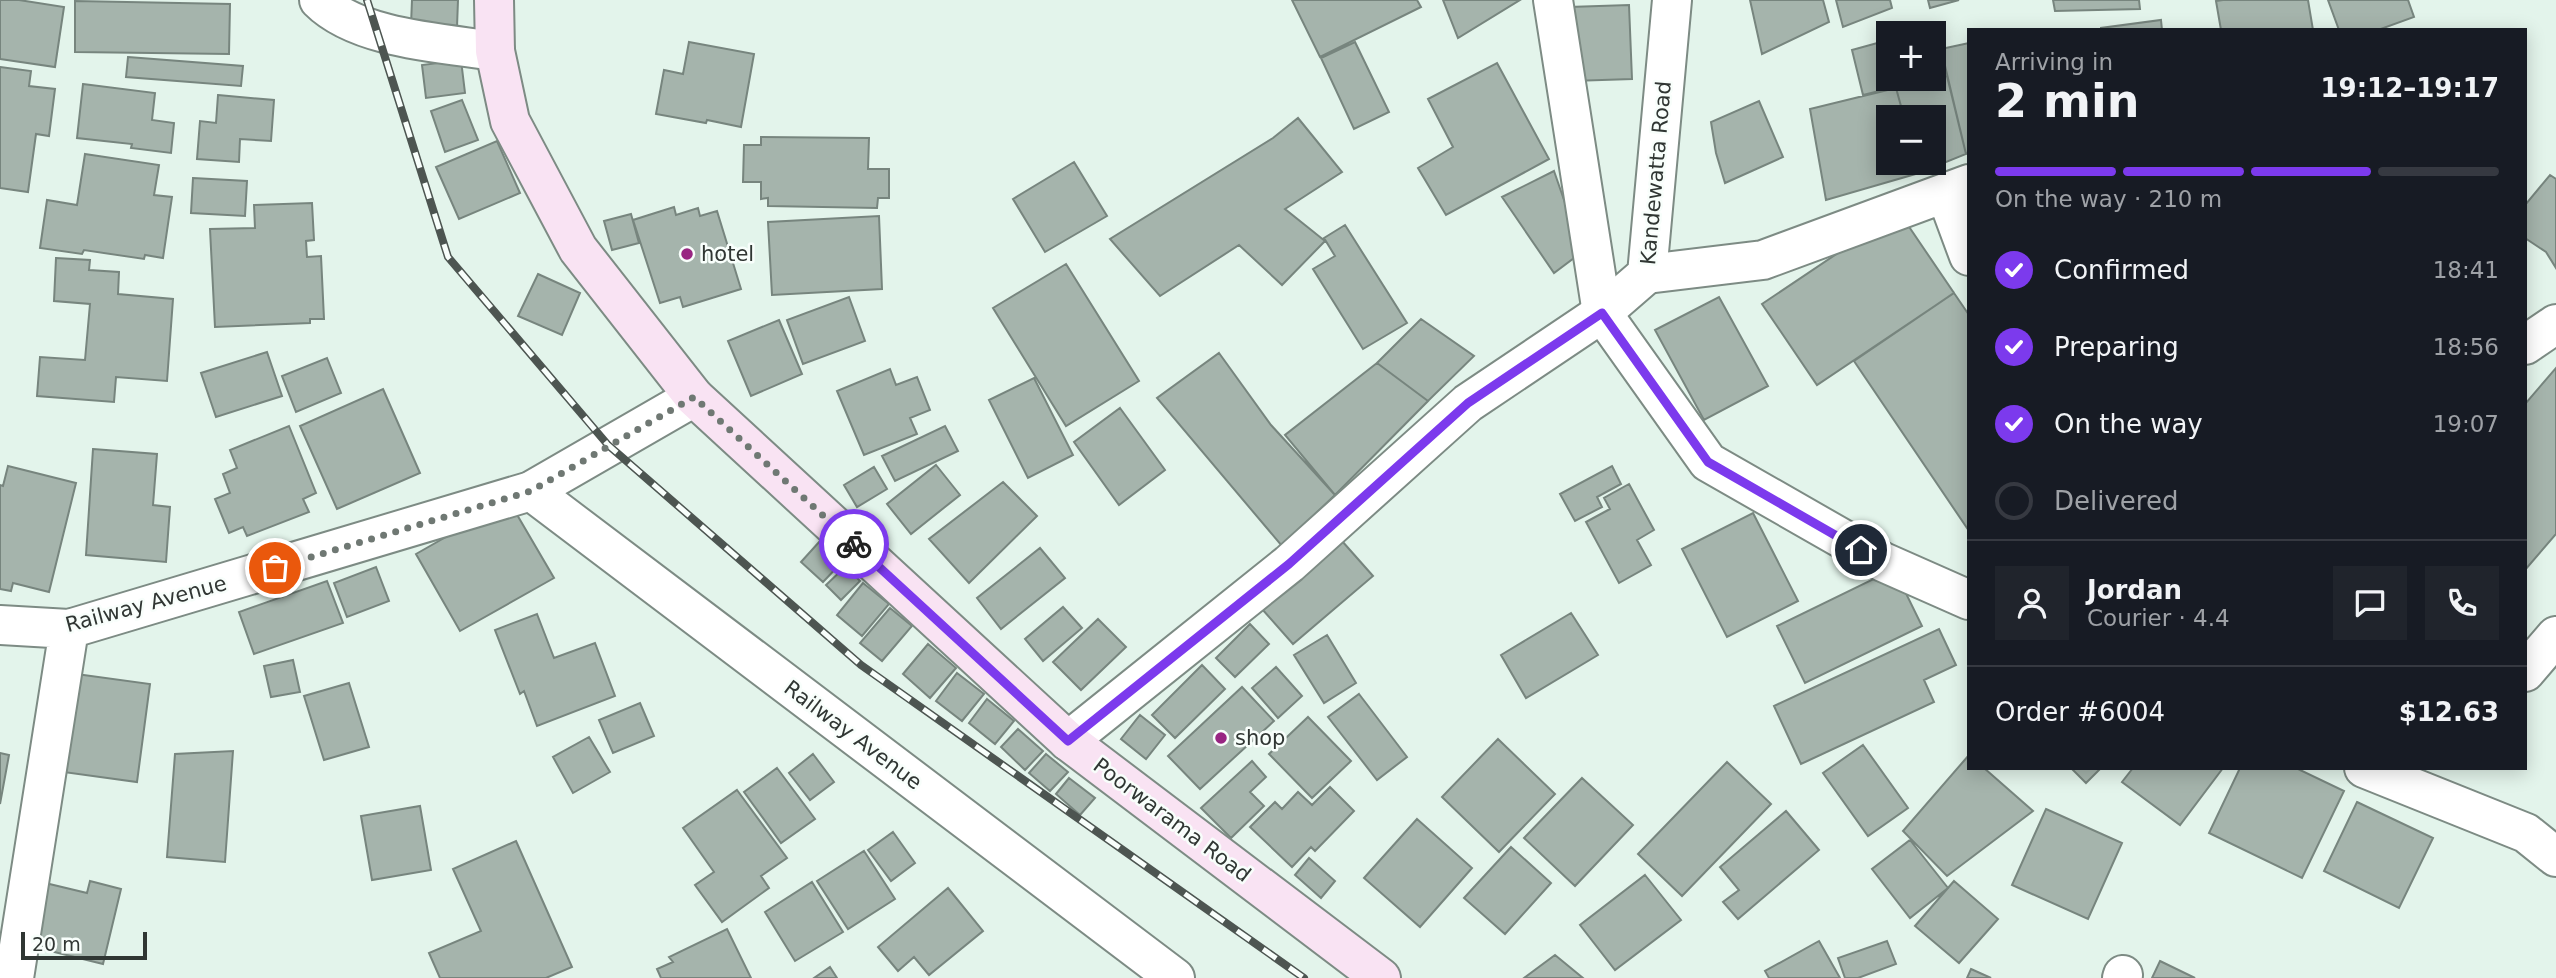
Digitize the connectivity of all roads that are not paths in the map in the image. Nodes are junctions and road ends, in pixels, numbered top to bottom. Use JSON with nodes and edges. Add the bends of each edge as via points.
{"nodes":[{"id":1,"x":319,"y":0,"type":"edge"},
{"id":2,"x":494,"y":0,"type":"edge"},
{"id":3,"x":1553,"y":0,"type":"edge"},
{"id":4,"x":1672,"y":0,"type":"edge"},
{"id":5,"x":495,"y":51,"type":"junction"},
{"id":6,"x":1957,"y":189,"type":"edge"},
{"id":7,"x":1967,"y":245,"type":"edge"},
{"id":8,"x":1647,"y":274,"type":"junction"},
{"id":9,"x":1602,"y":313,"type":"junction"},
{"id":10,"x":2556,"y":324,"type":"edge"},
{"id":11,"x":2527,"y":344,"type":"edge"},
{"id":12,"x":694,"y":397,"type":"junction"},
{"id":13,"x":531,"y":491,"type":"junction"},
{"id":14,"x":1967,"y":599,"type":"edge"},
{"id":15,"x":0,"y":625,"type":"edge"},
{"id":16,"x":69,"y":629,"type":"junction"},
{"id":17,"x":2556,"y":636,"type":"edge"},
{"id":18,"x":2527,"y":670,"type":"edge"},
{"id":19,"x":1068,"y":741,"type":"junction"},
{"id":20,"x":2376,"y":770,"type":"edge"},
{"id":21,"x":2433,"y":780,"type":"edge"},
{"id":22,"x":2556,"y":857,"type":"edge"},
{"id":23,"x":14,"y":978,"type":"edge"},
{"id":24,"x":1175,"y":978,"type":"edge"},
{"id":25,"x":1381,"y":978,"type":"edge"}],
"edges":[{"from":1,"to":5,"type":"street","via":[[378,33]]},
{"from":2,"to":5,"type":"main road","name":"Poorwarama Road"},
{"from":3,"to":9,"type":"street"},
{"from":4,"to":8,"type":"street","name":"Kandewatta Road"},
{"from":5,"to":12,"type":"main road","name":"Poorwarama Road","via":[[510,121],[578,249]]},
{"from":6,"to":7,"type":"street"},
{"from":6,"to":8,"type":"street","via":[[1763,260]]},
{"from":8,"to":9,"type":"street","name":"Kandewatta Road"},
{"from":9,"to":14,"type":"street","via":[[1708,462],[1883,562]]},
{"from":9,"to":19,"type":"street","name":"Kandewatta Road","via":[[1468,403],[1289,564]]},
{"from":10,"to":11,"type":"street"},
{"from":12,"to":13,"type":"street","name":"Railway Avenue"},
{"from":12,"to":19,"type":"main road","name":"Poorwarama Road"},
{"from":13,"to":16,"type":"street","name":"Railway Avenue"},
{"from":13,"to":24,"type":"street","name":"Railway Avenue"},
{"from":15,"to":16,"type":"street","name":"Railway Avenue"},
{"from":16,"to":23,"type":"street"},
{"from":17,"to":18,"type":"street"},
{"from":19,"to":25,"type":"main road","name":"Poorwarama Road"},
{"from":20,"to":21,"type":"street"},
{"from":21,"to":22,"type":"street","via":[[2526,833]]}]}
